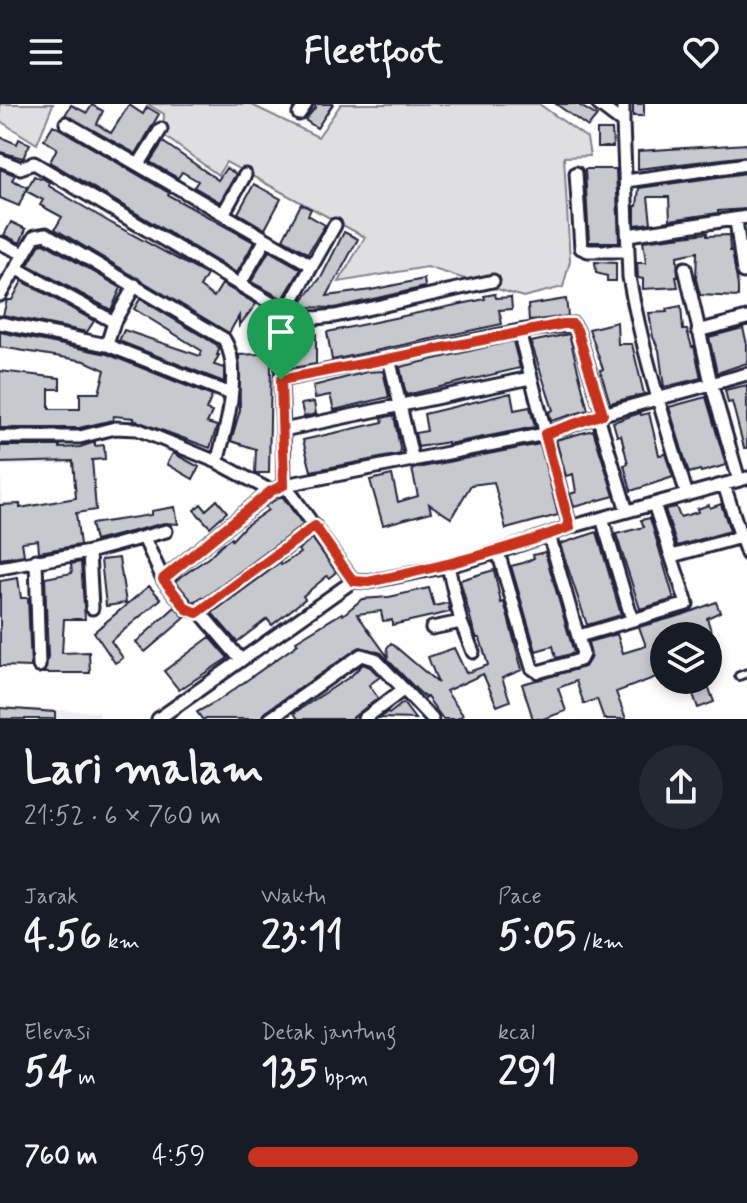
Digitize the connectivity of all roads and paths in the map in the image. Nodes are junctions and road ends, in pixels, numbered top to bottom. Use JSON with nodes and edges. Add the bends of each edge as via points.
{"nodes":[{"id":1,"x":598,"y":104,"type":"edge"},
{"id":2,"x":623,"y":104,"type":"edge"},
{"id":3,"x":66,"y":123,"type":"dead end"},
{"id":4,"x":623,"y":123,"type":"junction"},
{"id":5,"x":161,"y":129,"type":"dead end"},
{"id":6,"x":0,"y":160,"type":"edge"},
{"id":7,"x":139,"y":164,"type":"junction"},
{"id":8,"x":747,"y":164,"type":"edge"},
{"id":9,"x":576,"y":173,"type":"dead end"},
{"id":10,"x":245,"y":175,"type":"dead end"},
{"id":11,"x":626,"y":181,"type":"junction"},
{"id":12,"x":223,"y":214,"type":"junction"},
{"id":13,"x":742,"y":219,"type":"edge"},
{"id":14,"x":335,"y":225,"type":"dead end"},
{"id":15,"x":628,"y":235,"type":"junction"},
{"id":16,"x":266,"y":239,"type":"junction"},
{"id":17,"x":0,"y":243,"type":"edge"},
{"id":18,"x":628,"y":251,"type":"junction"},
{"id":19,"x":24,"y":254,"type":"junction"},
{"id":20,"x":311,"y":265,"type":"junction"},
{"id":21,"x":16,"y":268,"type":"junction"},
{"id":22,"x":685,"y":268,"type":"dead end"},
{"id":23,"x":743,"y":272,"type":"dead end"},
{"id":24,"x":493,"y":281,"type":"dead end"},
{"id":25,"x":240,"y":284,"type":"junction"},
{"id":26,"x":135,"y":285,"type":"junction"},
{"id":27,"x":0,"y":295,"type":"edge"},
{"id":28,"x":286,"y":312,"type":"junction"},
{"id":29,"x":747,"y":318,"type":"edge"},
{"id":30,"x":114,"y":322,"type":"junction"},
{"id":31,"x":0,"y":323,"type":"edge"},
{"id":32,"x":519,"y":331,"type":"junction"},
{"id":33,"x":698,"y":331,"type":"junction"},
{"id":34,"x":107,"y":345,"type":"junction"},
{"id":35,"x":389,"y":358,"type":"junction"},
{"id":36,"x":747,"y":374,"type":"edge"},
{"id":37,"x":530,"y":378,"type":"junction"},
{"id":38,"x":281,"y":380,"type":"junction"},
{"id":39,"x":711,"y":383,"type":"junction"},
{"id":40,"x":231,"y":394,"type":"junction"},
{"id":41,"x":657,"y":398,"type":"junction"},
{"id":42,"x":399,"y":405,"type":"junction"},
{"id":43,"x":601,"y":415,"type":"junction"},
{"id":44,"x":283,"y":430,"type":"junction"},
{"id":45,"x":545,"y":434,"type":"junction"},
{"id":46,"x":0,"y":437,"type":"edge"},
{"id":47,"x":413,"y":461,"type":"junction"},
{"id":48,"x":217,"y":462,"type":"junction"},
{"id":49,"x":743,"y":479,"type":"edge"},
{"id":50,"x":284,"y":485,"type":"junction"},
{"id":51,"x":724,"y":485,"type":"junction"},
{"id":52,"x":271,"y":491,"type":"junction"},
{"id":53,"x":687,"y":495,"type":"junction"},
{"id":54,"x":654,"y":504,"type":"junction"},
{"id":55,"x":627,"y":511,"type":"junction"},
{"id":56,"x":602,"y":518,"type":"junction"},
{"id":57,"x":315,"y":526,"type":"junction"},
{"id":58,"x":570,"y":527,"type":"junction"},
{"id":59,"x":166,"y":531,"type":"dead end"},
{"id":60,"x":740,"y":534,"type":"junction"},
{"id":61,"x":549,"y":535,"type":"junction"},
{"id":62,"x":144,"y":538,"type":"junction"},
{"id":63,"x":89,"y":552,"type":"junction"},
{"id":64,"x":498,"y":552,"type":"junction"},
{"id":65,"x":747,"y":554,"type":"edge"},
{"id":66,"x":672,"y":556,"type":"junction"},
{"id":67,"x":36,"y":560,"type":"junction"},
{"id":68,"x":448,"y":566,"type":"junction"},
{"id":69,"x":0,"y":568,"type":"edge"},
{"id":70,"x":163,"y":579,"type":"junction"},
{"id":71,"x":353,"y":581,"type":"junction"},
{"id":72,"x":92,"y":608,"type":"dead end"},
{"id":73,"x":200,"y":612,"type":"junction"},
{"id":74,"x":630,"y":613,"type":"dead end"},
{"id":75,"x":461,"y":622,"type":"junction"},
{"id":76,"x":432,"y":628,"type":"dead end"},
{"id":77,"x":579,"y":636,"type":"junction"},
{"id":78,"x":473,"y":652,"type":"dead end"},
{"id":79,"x":241,"y":660,"type":"junction"},
{"id":80,"x":39,"y":666,"type":"dead end"},
{"id":81,"x":404,"y":689,"type":"junction"},
{"id":82,"x":283,"y":715,"type":"edge"},
{"id":83,"x":158,"y":719,"type":"edge"},
{"id":84,"x":270,"y":719,"type":"edge"},
{"id":85,"x":364,"y":719,"type":"edge"},
{"id":86,"x":432,"y":719,"type":"edge"}],
"edges":[{"from":1,"to":4,"type":"street"},
{"from":2,"to":4,"type":"street"},
{"from":3,"to":7,"type":"street"},
{"from":4,"to":11,"type":"street"},
{"from":5,"to":7,"type":"street"},
{"from":6,"to":25,"type":"street","via":[[20,168],[34,163]]},
{"from":7,"to":12,"type":"street"},
{"from":8,"to":11,"type":"street"},
{"from":9,"to":18,"type":"street","via":[[581,248]]},
{"from":10,"to":12,"type":"street"},
{"from":11,"to":15,"type":"street"},
{"from":12,"to":16,"type":"street"},
{"from":13,"to":15,"type":"street"},
{"from":13,"to":23,"type":"street"},
{"from":14,"to":20,"type":"street"},
{"from":15,"to":18,"type":"street"},
{"from":16,"to":20,"type":"street"},
{"from":16,"to":25,"type":"street"},
{"from":17,"to":19,"type":"street"},
{"from":18,"to":41,"type":"street","via":[[633,298]]},
{"from":19,"to":21,"type":"street"},
{"from":19,"to":26,"type":"street","via":[[35,236],[46,234]]},
{"from":20,"to":28,"type":"street"},
{"from":21,"to":27,"type":"street"},
{"from":21,"to":30,"type":"street"},
{"from":22,"to":33,"type":"street"},
{"from":24,"to":28,"type":"street","via":[[335,316]]},
{"from":25,"to":28,"type":"street"},
{"from":26,"to":30,"type":"street"},
{"from":26,"to":40,"type":"street","via":[[224,339],[230,352]]},
{"from":28,"to":38,"type":"street"},
{"from":29,"to":33,"type":"street"},
{"from":30,"to":34,"type":"street"},
{"from":31,"to":34,"type":"street"},
{"from":32,"to":35,"type":"street"},
{"from":32,"to":37,"type":"street"},
{"from":32,"to":43,"type":"street","via":[[573,324]]},
{"from":33,"to":39,"type":"street"},
{"from":34,"to":40,"type":"street"},
{"from":35,"to":38,"type":"street"},
{"from":35,"to":42,"type":"street"},
{"from":36,"to":39,"type":"street"},
{"from":37,"to":42,"type":"street"},
{"from":37,"to":45,"type":"street"},
{"from":38,"to":44,"type":"street"},
{"from":39,"to":41,"type":"street"},
{"from":39,"to":49,"type":"street"},
{"from":40,"to":48,"type":"street"},
{"from":41,"to":43,"type":"street"},
{"from":41,"to":53,"type":"street"},
{"from":42,"to":44,"type":"street"},
{"from":42,"to":47,"type":"street"},
{"from":43,"to":45,"type":"street"},
{"from":43,"to":55,"type":"street"},
{"from":44,"to":50,"type":"street"},
{"from":45,"to":47,"type":"street"},
{"from":45,"to":58,"type":"street"},
{"from":46,"to":48,"type":"street","via":[[80,437],[115,428],[137,429]]},
{"from":47,"to":50,"type":"street"},
{"from":48,"to":52,"type":"street"},
{"from":49,"to":51,"type":"street"},
{"from":50,"to":52,"type":"street"},
{"from":50,"to":57,"type":"street"},
{"from":51,"to":53,"type":"street"},
{"from":51,"to":60,"type":"street"},
{"from":52,"to":70,"type":"street"},
{"from":53,"to":54,"type":"street"},
{"from":54,"to":55,"type":"street"},
{"from":54,"to":66,"type":"street"},
{"from":55,"to":56,"type":"street"},
{"from":56,"to":58,"type":"street"},
{"from":56,"to":74,"type":"street"},
{"from":57,"to":71,"type":"street"},
{"from":57,"to":73,"type":"street"},
{"from":58,"to":61,"type":"street"},
{"from":59,"to":62,"type":"street"},
{"from":60,"to":65,"type":"street"},
{"from":60,"to":66,"type":"street"},
{"from":61,"to":64,"type":"street"},
{"from":61,"to":77,"type":"street"},
{"from":62,"to":63,"type":"street"},
{"from":62,"to":70,"type":"street"},
{"from":63,"to":67,"type":"street"},
{"from":63,"to":72,"type":"street"},
{"from":64,"to":68,"type":"street"},
{"from":64,"to":77,"type":"street","via":[[532,668],[538,672],[580,660]]},
{"from":66,"to":77,"type":"street","via":[[687,604]]},
{"from":67,"to":69,"type":"street"},
{"from":67,"to":80,"type":"street"},
{"from":68,"to":71,"type":"street"},
{"from":68,"to":75,"type":"street"},
{"from":70,"to":73,"type":"street","via":[[187,609]]},
{"from":71,"to":79,"type":"street"},
{"from":73,"to":79,"type":"street"},
{"from":75,"to":76,"type":"street"},
{"from":75,"to":78,"type":"street"},
{"from":79,"to":83,"type":"street"},
{"from":81,"to":82,"type":"street","via":[[375,659],[361,655]]},
{"from":81,"to":85,"type":"street"},
{"from":81,"to":86,"type":"street"},
{"from":82,"to":84,"type":"street"}]}
